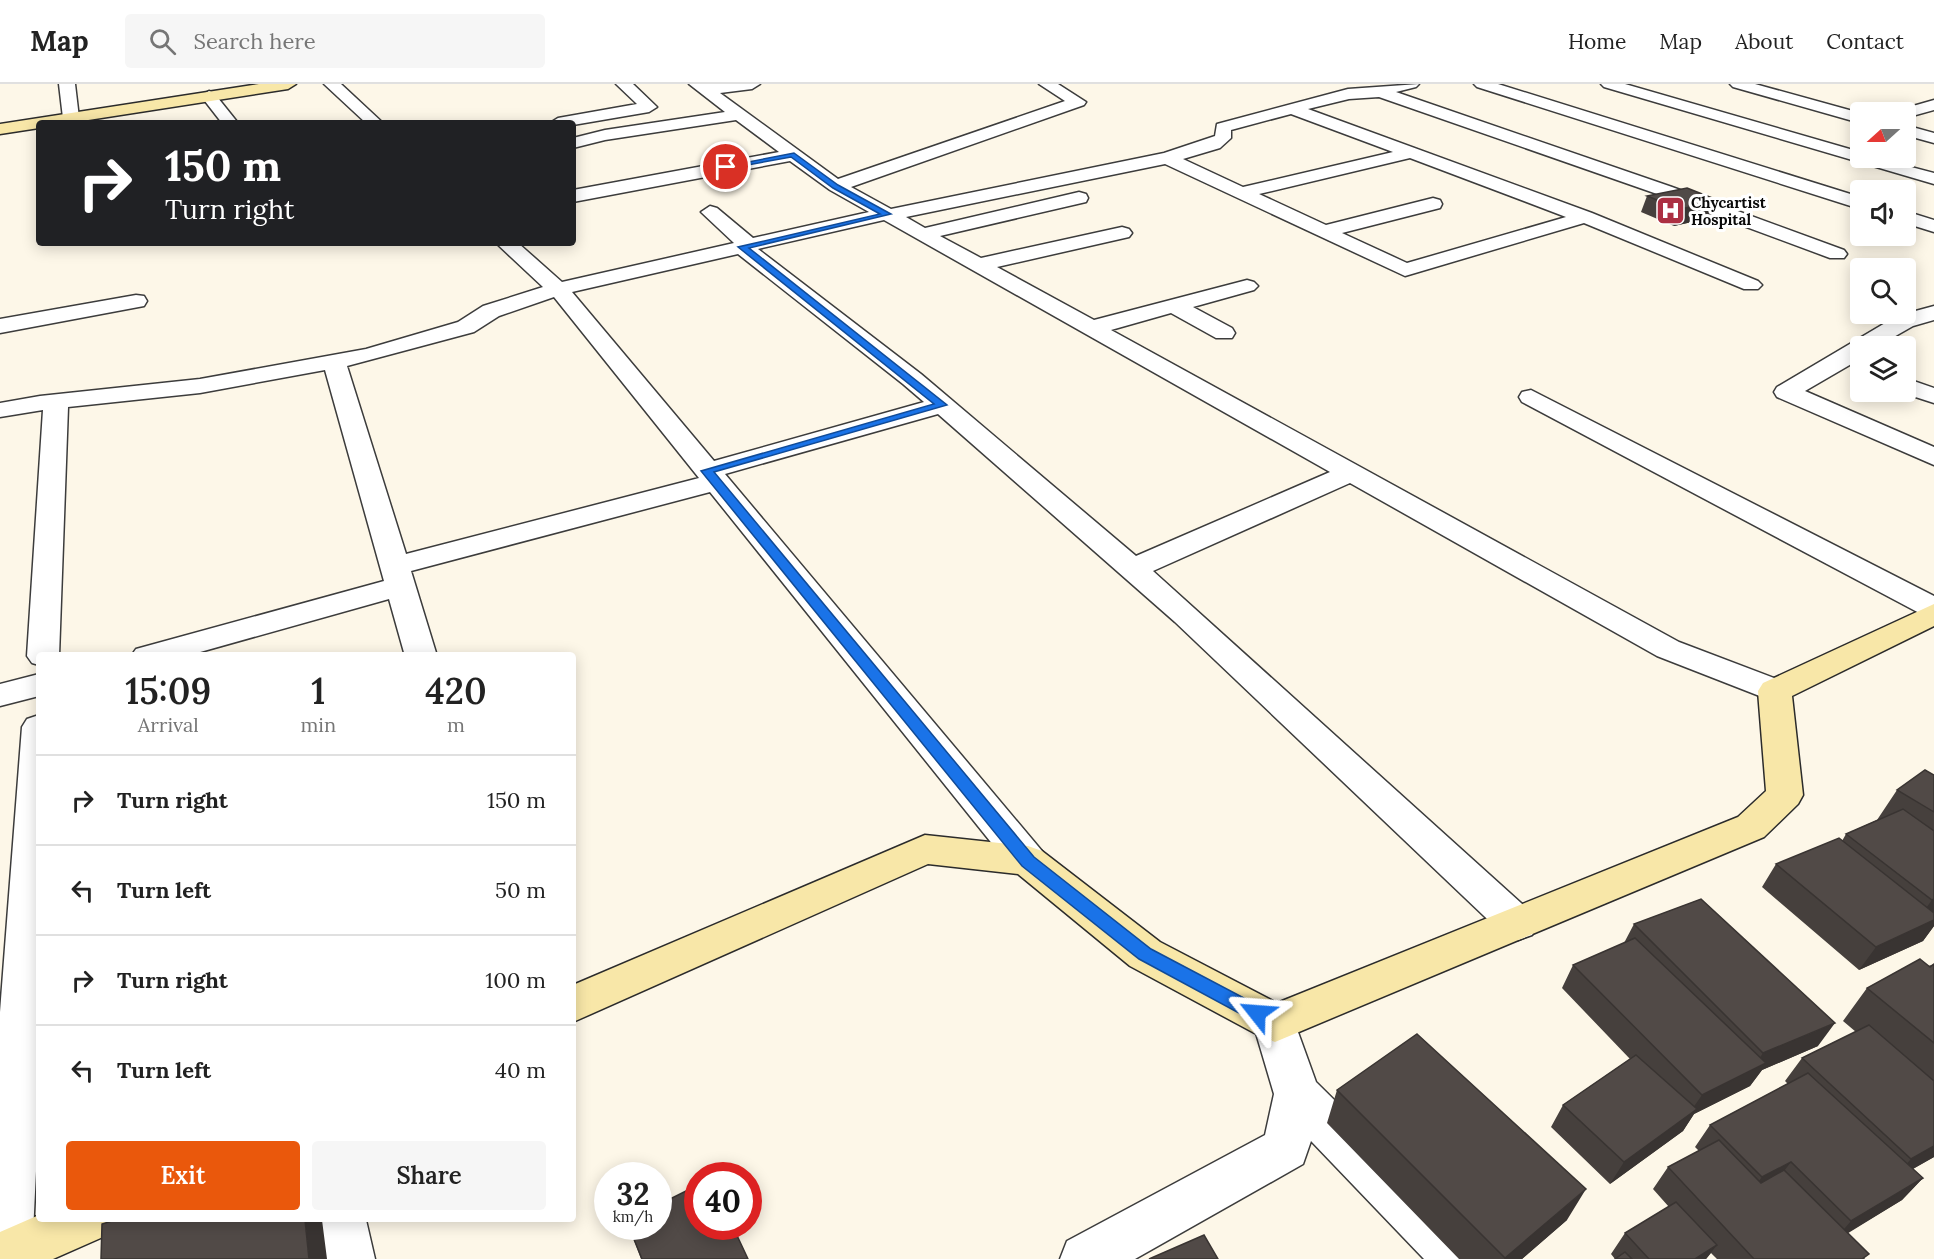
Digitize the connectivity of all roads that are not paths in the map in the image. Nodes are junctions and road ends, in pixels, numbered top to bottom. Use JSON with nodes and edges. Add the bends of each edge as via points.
{"nodes":[{"id":1,"x":67,"y":84,"type":"edge"},
{"id":2,"x":288,"y":84,"type":"edge"},
{"id":3,"x":332,"y":84,"type":"edge"},
{"id":4,"x":624,"y":84,"type":"edge"},
{"id":5,"x":752,"y":84,"type":"edge"},
{"id":6,"x":1047,"y":84,"type":"edge"},
{"id":7,"x":1324,"y":84,"type":"edge"},
{"id":8,"x":1411,"y":84,"type":"edge"},
{"id":9,"x":1482,"y":84,"type":"edge"},
{"id":10,"x":1609,"y":84,"type":"edge"},
{"id":11,"x":1738,"y":84,"type":"edge"},
{"id":12,"x":1791,"y":84,"type":"edge"},
{"id":13,"x":251,"y":87,"type":"edge"},
{"id":14,"x":701,"y":88,"type":"edge"},
{"id":15,"x":1763,"y":91,"type":"junction"},
{"id":16,"x":1380,"y":92,"type":"junction"},
{"id":17,"x":1348,"y":94,"type":"junction"},
{"id":18,"x":209,"y":96,"type":"junction"},
{"id":19,"x":1934,"y":105,"type":"edge"},
{"id":20,"x":1293,"y":109,"type":"junction"},
{"id":21,"x":1916,"y":110,"type":"edge"},
{"id":22,"x":737,"y":115,"type":"junction"},
{"id":23,"x":1850,"y":115,"type":"edge"},
{"id":24,"x":71,"y":118,"type":"junction"},
{"id":25,"x":58,"y":120,"type":"edge"},
{"id":26,"x":228,"y":120,"type":"edge"},
{"id":27,"x":372,"y":120,"type":"edge"},
{"id":28,"x":575,"y":120,"type":"edge"},
{"id":29,"x":36,"y":123,"type":"edge"},
{"id":30,"x":0,"y":129,"type":"edge"},
{"id":31,"x":1916,"y":133,"type":"edge"},
{"id":32,"x":1934,"y":138,"type":"edge"},
{"id":33,"x":576,"y":142,"type":"edge"},
{"id":34,"x":1410,"y":153,"type":"junction"},
{"id":35,"x":792,"y":154,"type":"junction"},
{"id":36,"x":1850,"y":154,"type":"edge"},
{"id":37,"x":1167,"y":158,"type":"junction"},
{"id":38,"x":1745,"y":167,"type":"junction"},
{"id":39,"x":1897,"y":168,"type":"edge"},
{"id":40,"x":1712,"y":177,"type":"dead end"},
{"id":41,"x":1934,"y":179,"type":"edge"},
{"id":42,"x":1689,"y":184,"type":"dead end"},
{"id":43,"x":836,"y":186,"type":"junction"},
{"id":44,"x":1666,"y":191,"type":"junction"},
{"id":45,"x":1240,"y":193,"type":"junction"},
{"id":46,"x":1095,"y":194,"type":"dead end"},
{"id":47,"x":576,"y":195,"type":"edge"},
{"id":48,"x":1850,"y":200,"type":"edge"},
{"id":49,"x":1433,"y":204,"type":"dead end"},
{"id":50,"x":710,"y":212,"type":"dead end"},
{"id":51,"x":888,"y":215,"type":"junction"},
{"id":52,"x":1586,"y":217,"type":"junction"},
{"id":53,"x":1916,"y":220,"type":"edge"},
{"id":54,"x":1934,"y":226,"type":"edge"},
{"id":55,"x":1322,"y":232,"type":"junction"},
{"id":56,"x":1122,"y":233,"type":"dead end"},
{"id":57,"x":923,"y":234,"type":"junction"},
{"id":58,"x":509,"y":246,"type":"edge"},
{"id":59,"x":746,"y":246,"type":"junction"},
{"id":60,"x":1837,"y":254,"type":"dead end"},
{"id":61,"x":979,"y":266,"type":"junction"},
{"id":62,"x":1751,"y":285,"type":"dead end"},
{"id":63,"x":1247,"y":286,"type":"dead end"},
{"id":64,"x":558,"y":289,"type":"junction"},
{"id":65,"x":135,"y":301,"type":"dead end"},
{"id":66,"x":1174,"y":306,"type":"junction"},
{"id":67,"x":1934,"y":314,"type":"edge"},
{"id":68,"x":0,"y":326,"type":"edge"},
{"id":69,"x":1091,"y":328,"type":"junction"},
{"id":70,"x":1224,"y":333,"type":"dead end"},
{"id":71,"x":1881,"y":336,"type":"edge"},
{"id":72,"x":334,"y":362,"type":"junction"},
{"id":73,"x":1850,"y":365,"type":"edge"},
{"id":74,"x":1916,"y":389,"type":"edge"},
{"id":75,"x":1934,"y":396,"type":"edge"},
{"id":76,"x":1531,"y":397,"type":"dead end"},
{"id":77,"x":57,"y":402,"type":"junction"},
{"id":78,"x":942,"y":405,"type":"junction"},
{"id":79,"x":0,"y":410,"type":"edge"},
{"id":80,"x":1934,"y":457,"type":"edge"},
{"id":81,"x":1351,"y":472,"type":"junction"},
{"id":82,"x":712,"y":476,"type":"junction"},
{"id":83,"x":1132,"y":569,"type":"junction"},
{"id":84,"x":397,"y":576,"type":"junction"},
{"id":85,"x":1934,"y":608,"type":"edge"},
{"id":86,"x":1934,"y":614,"type":"edge"},
{"id":87,"x":43,"y":652,"type":"edge"},
{"id":88,"x":160,"y":652,"type":"edge"},
{"id":89,"x":420,"y":652,"type":"edge"},
{"id":90,"x":36,"y":686,"type":"edge"},
{"id":91,"x":1776,"y":691,"type":"junction"},
{"id":92,"x":0,"y":695,"type":"edge"},
{"id":93,"x":36,"y":772,"type":"edge"},
{"id":94,"x":1028,"y":861,"type":"junction"},
{"id":95,"x":1518,"y":924,"type":"junction"},
{"id":96,"x":576,"y":1003,"type":"edge"},
{"id":97,"x":1275,"y":1023,"type":"junction"},
{"id":98,"x":1297,"y":1094,"type":"junction"},
{"id":99,"x":80,"y":1222,"type":"edge"},
{"id":100,"x":341,"y":1222,"type":"edge"},
{"id":101,"x":4,"y":1255,"type":"edge"},
{"id":102,"x":350,"y":1259,"type":"edge"},
{"id":103,"x":1085,"y":1259,"type":"edge"},
{"id":104,"x":1459,"y":1259,"type":"edge"}],
"edges":[{"from":1,"to":24,"type":"street"},
{"from":2,"to":13,"type":"street"},
{"from":3,"to":27,"type":"street"},
{"from":4,"to":28,"type":"street","via":[[650,107]]},
{"from":5,"to":14,"type":"street"},
{"from":6,"to":43,"type":"street","via":[[1078,102]]},
{"from":7,"to":17,"type":"street"},
{"from":8,"to":16,"type":"street"},
{"from":9,"to":38,"type":"street"},
{"from":10,"to":36,"type":"street"},
{"from":11,"to":15,"type":"street"},
{"from":12,"to":15,"type":"street"},
{"from":13,"to":18,"type":"street"},
{"from":14,"to":22,"type":"street"},
{"from":15,"to":23,"type":"street"},
{"from":16,"to":17,"type":"street"},
{"from":16,"to":44,"type":"street"},
{"from":17,"to":20,"type":"street"},
{"from":18,"to":24,"type":"street"},
{"from":18,"to":26,"type":"street"},
{"from":19,"to":21,"type":"street"},
{"from":20,"to":34,"type":"street"},
{"from":20,"to":37,"type":"street","via":[[1223,127],[1223,138],[1214,144]]},
{"from":22,"to":33,"type":"street"},
{"from":22,"to":35,"type":"street"},
{"from":24,"to":25,"type":"street"},
{"from":29,"to":30,"type":"street"},
{"from":31,"to":32,"type":"street"},
{"from":34,"to":45,"type":"street"},
{"from":34,"to":52,"type":"street"},
{"from":35,"to":43,"type":"street"},
{"from":35,"to":47,"type":"street"},
{"from":37,"to":45,"type":"street"},
{"from":37,"to":51,"type":"street"},
{"from":38,"to":40,"type":"street"},
{"from":38,"to":48,"type":"street"},
{"from":39,"to":41,"type":"street"},
{"from":42,"to":44,"type":"street"},
{"from":43,"to":51,"type":"street"},
{"from":44,"to":60,"type":"street"},
{"from":45,"to":55,"type":"street"},
{"from":46,"to":57,"type":"street"},
{"from":49,"to":55,"type":"street"},
{"from":50,"to":59,"type":"street"},
{"from":51,"to":57,"type":"street"},
{"from":51,"to":59,"type":"street"},
{"from":52,"to":55,"type":"street","via":[[1405,270]]},
{"from":52,"to":62,"type":"street"},
{"from":53,"to":54,"type":"street"},
{"from":56,"to":61,"type":"street"},
{"from":57,"to":61,"type":"street"},
{"from":58,"to":64,"type":"street"},
{"from":59,"to":64,"type":"street"},
{"from":59,"to":78,"type":"street"},
{"from":61,"to":69,"type":"street"},
{"from":63,"to":66,"type":"street"},
{"from":64,"to":72,"type":"street","via":[[491,311],[466,327]]},
{"from":64,"to":82,"type":"street"},
{"from":65,"to":68,"type":"street"},
{"from":66,"to":69,"type":"street"},
{"from":66,"to":70,"type":"street"},
{"from":67,"to":71,"type":"street","via":[[1905,321]]},
{"from":69,"to":81,"type":"street"},
{"from":72,"to":77,"type":"street","via":[[200,386]]},
{"from":72,"to":84,"type":"street"},
{"from":73,"to":80,"type":"street","via":[[1786,392]]},
{"from":74,"to":75,"type":"street"},
{"from":76,"to":85,"type":"street"},
{"from":77,"to":79,"type":"street"},
{"from":77,"to":87,"type":"street"},
{"from":78,"to":82,"type":"street"},
{"from":78,"to":83,"type":"street"},
{"from":81,"to":83,"type":"street"},
{"from":81,"to":91,"type":"street","via":[[1668,650]]},
{"from":82,"to":84,"type":"street"},
{"from":82,"to":94,"type":"street"},
{"from":83,"to":95,"type":"street"},
{"from":84,"to":88,"type":"street"},
{"from":84,"to":89,"type":"street"},
{"from":86,"to":91,"type":"street"},
{"from":90,"to":92,"type":"street"},
{"from":91,"to":95,"type":"street","via":[[1785,795],[1751,827]]},
{"from":93,"to":101,"type":"street"},
{"from":94,"to":96,"type":"street","via":[[925,849]]},
{"from":94,"to":97,"type":"street","via":[[1145,954]]},
{"from":95,"to":97,"type":"street"},
{"from":97,"to":98,"type":"street"},
{"from":98,"to":103,"type":"street","via":[[1286,1148]]},
{"from":98,"to":104,"type":"street"},
{"from":99,"to":101,"type":"street"},
{"from":100,"to":102,"type":"street"}]}
